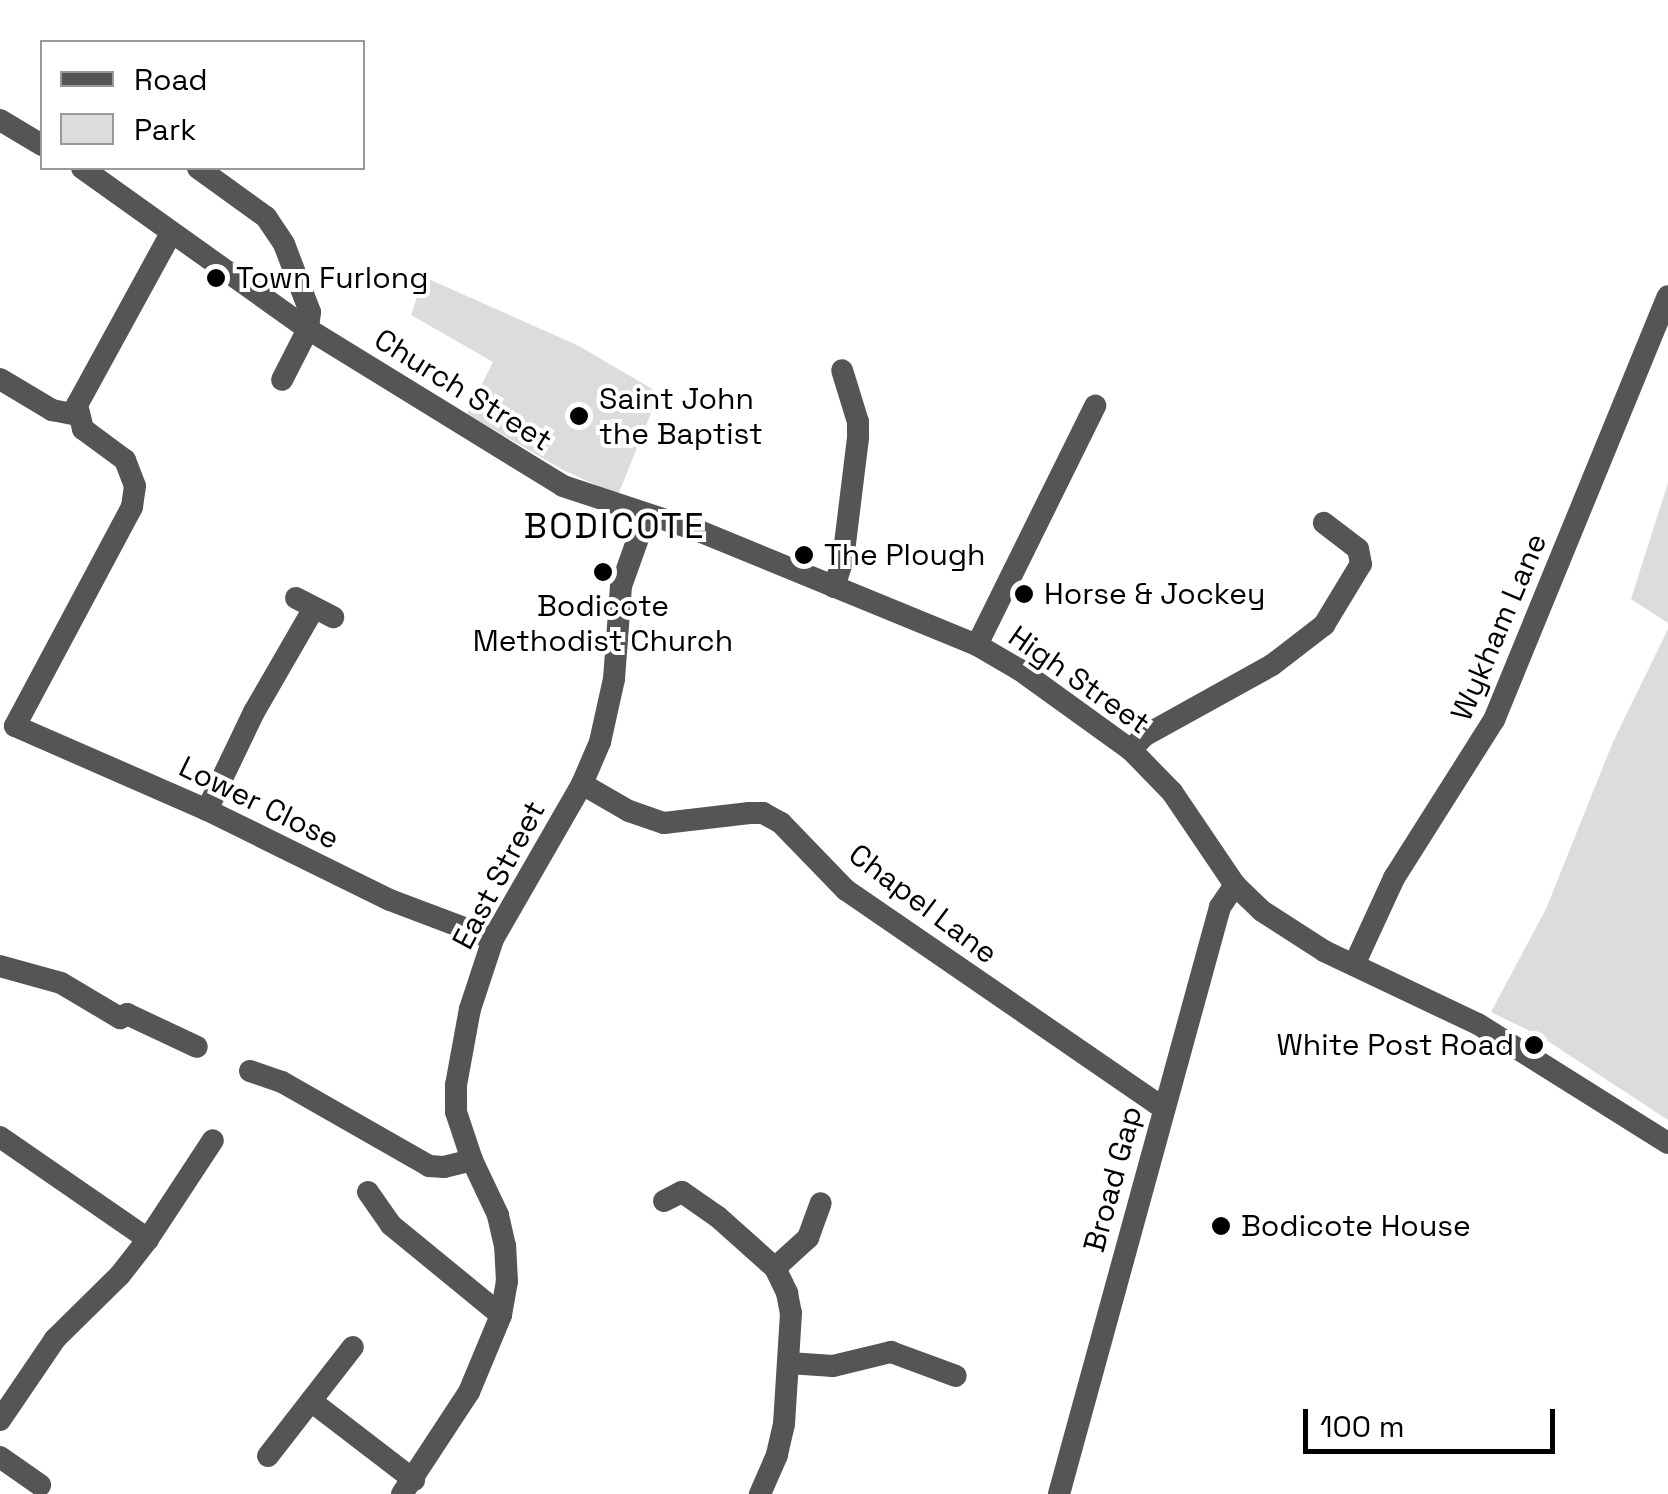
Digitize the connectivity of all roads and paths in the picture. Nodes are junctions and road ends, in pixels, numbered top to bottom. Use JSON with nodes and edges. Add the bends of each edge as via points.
{"nodes":[{"id":1,"x":1,"y":125,"type":"edge"},
{"id":2,"x":40,"y":143,"type":"edge"},
{"id":3,"x":94,"y":170,"type":"edge"},
{"id":4,"x":201,"y":170,"type":"edge"},
{"id":5,"x":172,"y":233,"type":"junction"},
{"id":6,"x":1668,"y":296,"type":"edge"},
{"id":7,"x":308,"y":329,"type":"junction"},
{"id":8,"x":842,"y":370,"type":"dead end"},
{"id":9,"x":0,"y":379,"type":"edge"},
{"id":10,"x":282,"y":380,"type":"dead end"},
{"id":11,"x":1095,"y":406,"type":"dead end"},
{"id":12,"x":78,"y":415,"type":"junction"},
{"id":13,"x":646,"y":516,"type":"junction"},
{"id":14,"x":1324,"y":523,"type":"dead end"},
{"id":15,"x":834,"y":587,"type":"junction"},
{"id":16,"x":314,"y":608,"type":"dead end"},
{"id":17,"x":977,"y":646,"type":"junction"},
{"id":18,"x":7,"y":729,"type":"edge"},
{"id":19,"x":1131,"y":750,"type":"junction"},
{"id":20,"x":582,"y":784,"type":"junction"},
{"id":21,"x":207,"y":810,"type":"junction"},
{"id":22,"x":1234,"y":884,"type":"junction"},
{"id":23,"x":493,"y":939,"type":"junction"},
{"id":24,"x":0,"y":966,"type":"edge"},
{"id":25,"x":1354,"y":966,"type":"junction"},
{"id":26,"x":197,"y":1047,"type":"dead end"},
{"id":27,"x":250,"y":1071,"type":"dead end"},
{"id":28,"x":1163,"y":1108,"type":"junction"},
{"id":29,"x":0,"y":1138,"type":"edge"},
{"id":30,"x":213,"y":1140,"type":"dead end"},
{"id":31,"x":1668,"y":1143,"type":"edge"},
{"id":32,"x":472,"y":1160,"type":"junction"},
{"id":33,"x":678,"y":1188,"type":"dead end"},
{"id":34,"x":368,"y":1192,"type":"dead end"},
{"id":35,"x":821,"y":1203,"type":"dead end"},
{"id":36,"x":148,"y":1239,"type":"junction"},
{"id":37,"x":775,"y":1268,"type":"junction"},
{"id":38,"x":501,"y":1315,"type":"junction"},
{"id":39,"x":945,"y":1345,"type":"dead end"},
{"id":40,"x":353,"y":1347,"type":"dead end"},
{"id":41,"x":789,"y":1363,"type":"junction"},
{"id":42,"x":311,"y":1401,"type":"junction"},
{"id":43,"x":0,"y":1420,"type":"edge"},
{"id":44,"x":268,"y":1456,"type":"dead end"},
{"id":45,"x":0,"y":1457,"type":"edge"},
{"id":46,"x":40,"y":1486,"type":"dead end"},
{"id":47,"x":408,"y":1487,"type":"edge"},
{"id":48,"x":760,"y":1494,"type":"edge"},
{"id":49,"x":1059,"y":1494,"type":"edge"}],
"edges":[{"from":1,"to":2,"type":"street"},
{"from":3,"to":5,"type":"street","name":"Church Street"},
{"from":4,"to":7,"type":"street","via":[[276,228],[310,312]]},
{"from":5,"to":7,"type":"street","name":"Church Street"},
{"from":5,"to":12,"type":"street","via":[[80,394]]},
{"from":6,"to":25,"type":"street","name":"Wykham Lane","via":[[1494,720],[1403,864]]},
{"from":7,"to":10,"type":"street"},
{"from":7,"to":13,"type":"street","name":"Church Street","via":[[563,486]]},
{"from":8,"to":15,"type":"street","via":[[858,438]]},
{"from":9,"to":12,"type":"street","via":[[52,410]]},
{"from":11,"to":17,"type":"street"},
{"from":12,"to":18,"type":"street","via":[[83,429],[126,460],[135,496]]},
{"from":13,"to":15,"type":"street","name":"High Street"},
{"from":13,"to":20,"type":"street","name":"East Street","via":[[621,586],[609,712]]},
{"from":14,"to":19,"type":"street","via":[[1358,549],[1362,564],[1324,625],[1272,665],[1144,736]]},
{"from":15,"to":17,"type":"street","name":"High Street"},
{"from":16,"to":21,"type":"street"},
{"from":17,"to":19,"type":"street","name":"High Street"},
{"from":18,"to":21,"type":"street","name":"Lower Close"},
{"from":19,"to":22,"type":"street","name":"High Street","via":[[1172,792]]},
{"from":20,"to":23,"type":"street","name":"East Street"},
{"from":20,"to":28,"type":"street","name":"Chapel Lane","via":[[664,822],[749,812],[782,823],[846,890]]},
{"from":21,"to":23,"type":"street","name":"Lower Close","via":[[390,900]]},
{"from":22,"to":25,"type":"street","name":"High Street","via":[[1297,936]]},
{"from":22,"to":28,"type":"street","name":"Broad Gap","via":[[1220,906]]},
{"from":23,"to":32,"type":"street","name":"East Street","via":[[470,1008],[456,1085],[456,1112]]},
{"from":24,"to":26,"type":"street","via":[[61,982],[120,1018],[128,1014]]},
{"from":25,"to":31,"type":"street","via":[[1478,1024]]},
{"from":27,"to":32,"type":"street","via":[[282,1082],[428,1166]]},
{"from":28,"to":49,"type":"street","name":"Broad Gap"},
{"from":29,"to":36,"type":"street"},
{"from":30,"to":36,"type":"street"},
{"from":32,"to":38,"type":"street","name":"East Street","via":[[506,1246]]},
{"from":33,"to":37,"type":"street"},
{"from":34,"to":38,"type":"street","via":[[391,1225]]},
{"from":35,"to":37,"type":"street","via":[[808,1238]]},
{"from":36,"to":43,"type":"street","via":[[55,1339]]},
{"from":37,"to":41,"type":"street","via":[[791,1312]]},
{"from":38,"to":47,"type":"street","name":"East Street","via":[[469,1392]]},
{"from":39,"to":41,"type":"street","via":[[946,1371],[892,1352],[832,1366]]},
{"from":40,"to":42,"type":"street"},
{"from":41,"to":48,"type":"street","via":[[778,1456]]},
{"from":42,"to":44,"type":"street"},
{"from":42,"to":47,"type":"street"},
{"from":45,"to":46,"type":"street"}]}
